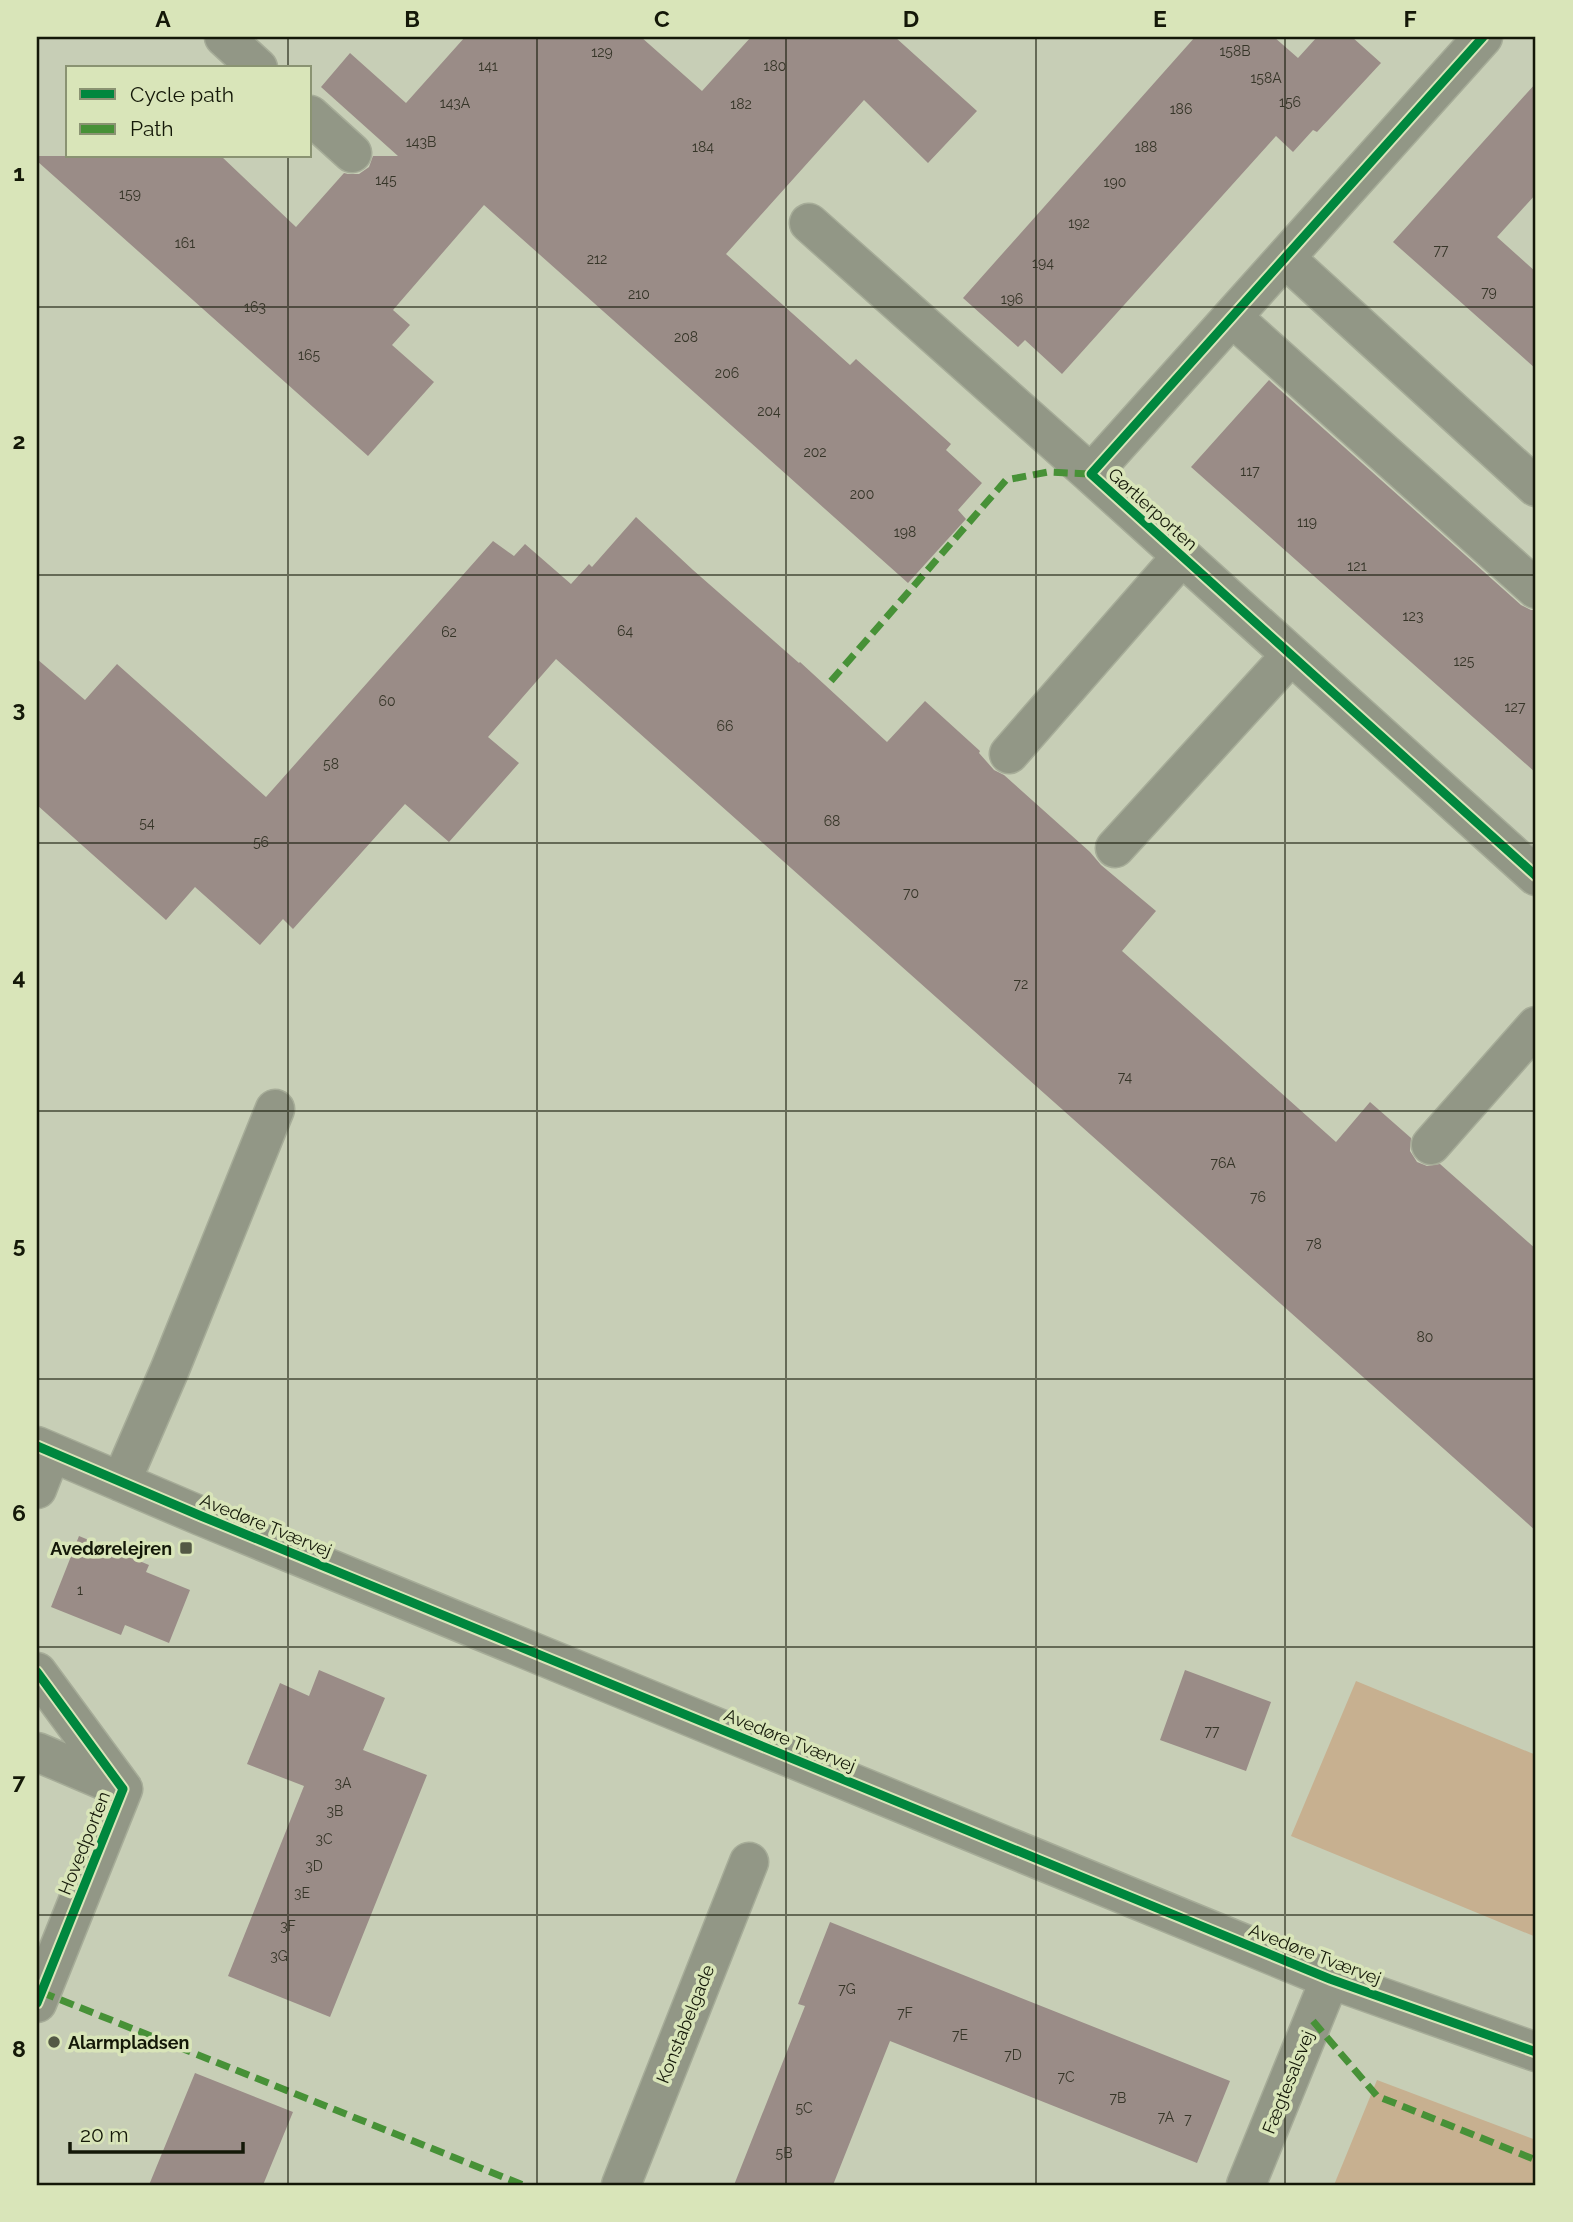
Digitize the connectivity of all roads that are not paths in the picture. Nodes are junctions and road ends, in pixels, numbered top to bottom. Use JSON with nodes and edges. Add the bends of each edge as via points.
{"nodes":[{"id":1,"x":224,"y":37,"type":"edge"},
{"id":2,"x":1483,"y":37,"type":"edge"},
{"id":3,"x":256,"y":66,"type":"edge"},
{"id":4,"x":312,"y":117,"type":"edge"},
{"id":5,"x":352,"y":153,"type":"dead end"},
{"id":6,"x":809,"y":223,"type":"dead end"},
{"id":7,"x":1285,"y":258,"type":"junction"},
{"id":8,"x":1232,"y":317,"type":"junction"},
{"id":9,"x":1091,"y":474,"type":"junction"},
{"id":10,"x":1536,"y":487,"type":"edge"},
{"id":11,"x":1182,"y":556,"type":"junction"},
{"id":12,"x":1536,"y":589,"type":"edge"},
{"id":13,"x":1291,"y":655,"type":"junction"},
{"id":14,"x":1009,"y":754,"type":"dead end"},
{"id":15,"x":1115,"y":848,"type":"dead end"},
{"id":16,"x":1536,"y":876,"type":"edge"},
{"id":17,"x":1536,"y":1026,"type":"edge"},
{"id":18,"x":275,"y":1110,"type":"dead end"},
{"id":19,"x":1431,"y":1145,"type":"dead end"},
{"id":20,"x":44,"y":1450,"type":"edge"},
{"id":21,"x":121,"y":1482,"type":"junction"},
{"id":22,"x":37,"y":1489,"type":"edge"},
{"id":23,"x":37,"y":1672,"type":"edge"},
{"id":24,"x":37,"y":1752,"type":"edge"},
{"id":25,"x":123,"y":1788,"type":"junction"},
{"id":26,"x":749,"y":1862,"type":"dead end"},
{"id":27,"x":44,"y":1963,"type":"edge"},
{"id":28,"x":1330,"y":1979,"type":"junction"},
{"id":29,"x":37,"y":2003,"type":"edge"},
{"id":30,"x":1536,"y":2052,"type":"edge"},
{"id":31,"x":621,"y":2185,"type":"edge"},
{"id":32,"x":1246,"y":2185,"type":"edge"}],
"edges":[{"from":1,"to":3,"type":"street"},
{"from":2,"to":7,"type":"street","name":"Gørtlerporten"},
{"from":4,"to":5,"type":"street"},
{"from":6,"to":9,"type":"street","name":"Gørtlerporten"},
{"from":7,"to":8,"type":"street","name":"Gørtlerporten"},
{"from":7,"to":10,"type":"street"},
{"from":8,"to":9,"type":"street","name":"Gørtlerporten"},
{"from":8,"to":12,"type":"street"},
{"from":9,"to":11,"type":"street","name":"Gørtlerporten"},
{"from":11,"to":13,"type":"street","name":"Gørtlerporten"},
{"from":11,"to":14,"type":"street"},
{"from":13,"to":15,"type":"street"},
{"from":13,"to":16,"type":"street","name":"Gørtlerporten"},
{"from":17,"to":19,"type":"street"},
{"from":18,"to":21,"type":"street"},
{"from":20,"to":21,"type":"street","name":"Avedøre Tværvej"},
{"from":20,"to":22,"type":"street"},
{"from":21,"to":28,"type":"street","name":"Avedøre Tværvej"},
{"from":23,"to":25,"type":"street","name":"Hovedporten"},
{"from":24,"to":25,"type":"street","name":"Hovedporten"},
{"from":25,"to":27,"type":"street","name":"Hovedporten"},
{"from":26,"to":31,"type":"street","name":"Konstabelgade"},
{"from":27,"to":29,"type":"street"},
{"from":28,"to":30,"type":"street","name":"Avedøre Tværvej"},
{"from":28,"to":32,"type":"street","name":"Fægtesalsvej"}]}
